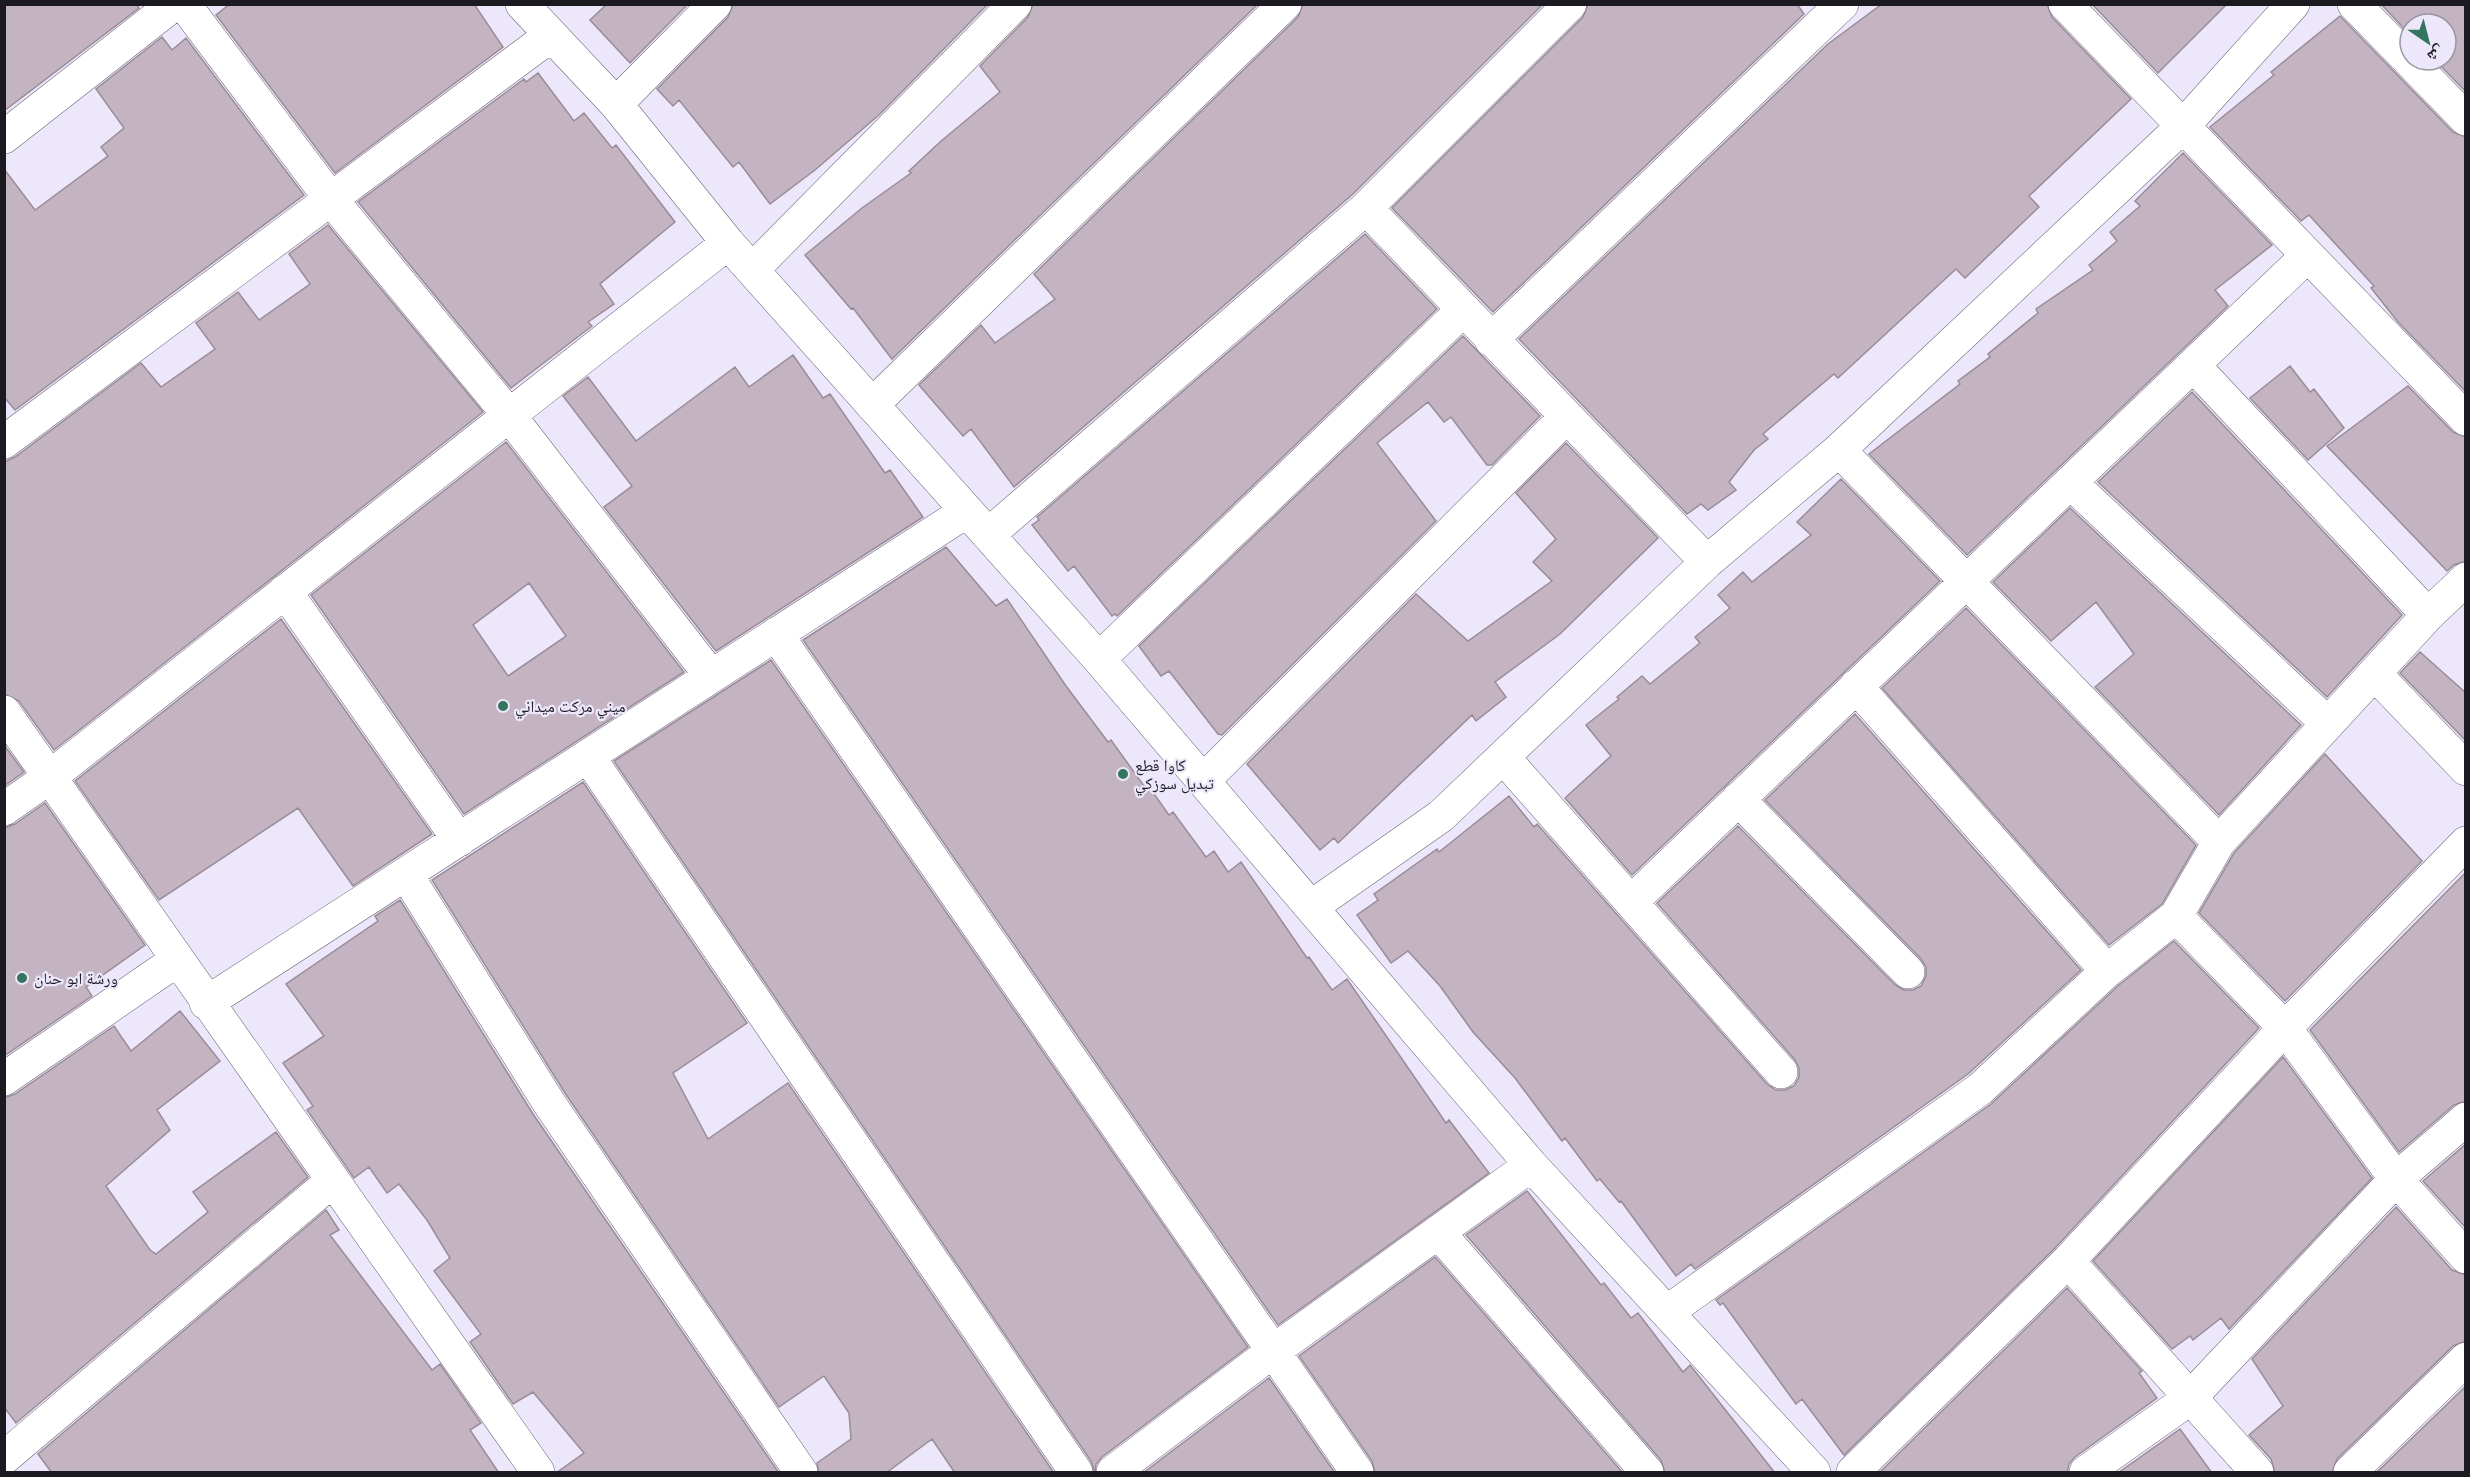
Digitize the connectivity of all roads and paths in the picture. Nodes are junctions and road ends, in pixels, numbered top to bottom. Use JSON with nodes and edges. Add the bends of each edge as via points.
{"nodes":[{"id":1,"x":174,"y":4,"type":"edge"},
{"id":2,"x":184,"y":4,"type":"edge"},
{"id":3,"x":522,"y":4,"type":"edge"},
{"id":4,"x":715,"y":4,"type":"edge"},
{"id":5,"x":1015,"y":4,"type":"edge"},
{"id":6,"x":1285,"y":4,"type":"edge"},
{"id":7,"x":1570,"y":4,"type":"edge"},
{"id":8,"x":1842,"y":4,"type":"edge"},
{"id":9,"x":2065,"y":4,"type":"edge"},
{"id":10,"x":2293,"y":4,"type":"edge"},
{"id":11,"x":2354,"y":4,"type":"edge"},
{"id":12,"x":550,"y":36,"type":"junction"},
{"id":13,"x":616,"y":104,"type":"junction"},
{"id":14,"x":2466,"y":119,"type":"edge"},
{"id":15,"x":2183,"y":126,"type":"junction"},
{"id":16,"x":4,"y":137,"type":"edge"},
{"id":17,"x":330,"y":198,"type":"junction"},
{"id":18,"x":1366,"y":208,"type":"junction"},
{"id":19,"x":728,"y":243,"type":"junction"},
{"id":20,"x":2306,"y":257,"type":"junction"},
{"id":21,"x":752,"y":270,"type":"junction"},
{"id":22,"x":1463,"y":310,"type":"junction"},
{"id":23,"x":1491,"y":340,"type":"junction"},
{"id":24,"x":2194,"y":366,"type":"junction"},
{"id":25,"x":872,"y":405,"type":"junction"},
{"id":26,"x":509,"y":415,"type":"junction"},
{"id":27,"x":1566,"y":417,"type":"junction"},
{"id":28,"x":2466,"y":419,"type":"edge"},
{"id":29,"x":4,"y":442,"type":"edge"},
{"id":30,"x":1839,"y":450,"type":"junction"},
{"id":31,"x":2071,"y":483,"type":"junction"},
{"id":32,"x":967,"y":511,"type":"junction"},
{"id":33,"x":988,"y":534,"type":"junction"},
{"id":34,"x":1707,"y":562,"type":"junction"},
{"id":35,"x":2466,"y":579,"type":"edge"},
{"id":36,"x":1967,"y":580,"type":"junction"},
{"id":37,"x":285,"y":591,"type":"junction"},
{"id":38,"x":2428,"y":615,"type":"junction"},
{"id":39,"x":776,"y":634,"type":"junction"},
{"id":40,"x":1099,"y":659,"type":"junction"},
{"id":41,"x":2375,"y":674,"type":"junction"},
{"id":42,"x":711,"y":676,"type":"junction"},
{"id":43,"x":1856,"y":686,"type":"junction"},
{"id":44,"x":4,"y":712,"type":"edge"},
{"id":45,"x":2327,"y":723,"type":"junction"},
{"id":46,"x":588,"y":756,"type":"junction"},
{"id":47,"x":1503,"y":757,"type":"junction"},
{"id":48,"x":2466,"y":769,"type":"edge"},
{"id":49,"x":51,"y":776,"type":"junction"},
{"id":50,"x":1203,"y":781,"type":"junction"},
{"id":51,"x":1738,"y":799,"type":"junction"},
{"id":52,"x":4,"y":809,"type":"edge"},
{"id":53,"x":459,"y":840,"type":"junction"},
{"id":54,"x":2219,"y":842,"type":"junction"},
{"id":55,"x":2466,"y":843,"type":"edge"},
{"id":56,"x":406,"y":874,"type":"junction"},
{"id":57,"x":1631,"y":902,"type":"junction"},
{"id":58,"x":1311,"y":907,"type":"junction"},
{"id":59,"x":2176,"y":916,"type":"junction"},
{"id":60,"x":177,"y":960,"type":"junction"},
{"id":61,"x":2107,"y":971,"type":"junction"},
{"id":62,"x":1908,"y":972,"type":"dead end"},
{"id":63,"x":207,"y":1003,"type":"junction"},
{"id":64,"x":2285,"y":1028,"type":"junction"},
{"id":65,"x":1781,"y":1072,"type":"dead end"},
{"id":66,"x":4,"y":1079,"type":"edge"},
{"id":67,"x":2466,"y":1119,"type":"edge"},
{"id":68,"x":1531,"y":1165,"type":"junction"},
{"id":69,"x":2396,"y":1179,"type":"junction"},
{"id":70,"x":332,"y":1181,"type":"junction"},
{"id":71,"x":1438,"y":1232,"type":"junction"},
{"id":72,"x":2466,"y":1257,"type":"edge"},
{"id":73,"x":2068,"y":1261,"type":"junction"},
{"id":74,"x":1667,"y":1312,"type":"junction"},
{"id":75,"x":1272,"y":1352,"type":"junction"},
{"id":76,"x":2466,"y":1359,"type":"edge"},
{"id":77,"x":2189,"y":1400,"type":"junction"},
{"id":78,"x":4,"y":1458,"type":"edge"},
{"id":79,"x":538,"y":1473,"type":"edge"},
{"id":80,"x":801,"y":1473,"type":"edge"},
{"id":81,"x":1076,"y":1473,"type":"edge"},
{"id":82,"x":1113,"y":1473,"type":"edge"},
{"id":83,"x":1357,"y":1473,"type":"edge"},
{"id":84,"x":1647,"y":1473,"type":"edge"},
{"id":85,"x":1814,"y":1473,"type":"edge"},
{"id":86,"x":1853,"y":1473,"type":"edge"},
{"id":87,"x":2086,"y":1473,"type":"edge"},
{"id":88,"x":2257,"y":1473,"type":"edge"},
{"id":89,"x":2350,"y":1473,"type":"edge"}],
"edges":[{"from":1,"to":16,"type":"street"},
{"from":2,"to":17,"type":"street"},
{"from":3,"to":12,"type":"street"},
{"from":4,"to":13,"type":"street"},
{"from":5,"to":21,"type":"street"},
{"from":6,"to":25,"type":"street"},
{"from":7,"to":18,"type":"street"},
{"from":8,"to":23,"type":"street"},
{"from":9,"to":15,"type":"street"},
{"from":10,"to":15,"type":"street"},
{"from":11,"to":14,"type":"street"},
{"from":12,"to":13,"type":"street"},
{"from":12,"to":17,"type":"street"},
{"from":13,"to":19,"type":"street"},
{"from":15,"to":20,"type":"street"},
{"from":15,"to":30,"type":"street"},
{"from":17,"to":26,"type":"street"},
{"from":17,"to":29,"type":"street"},
{"from":18,"to":22,"type":"street"},
{"from":18,"to":33,"type":"street"},
{"from":19,"to":21,"type":"street"},
{"from":19,"to":26,"type":"street"},
{"from":20,"to":24,"type":"street"},
{"from":20,"to":28,"type":"street"},
{"from":21,"to":25,"type":"street"},
{"from":22,"to":23,"type":"street"},
{"from":22,"to":40,"type":"street"},
{"from":23,"to":27,"type":"street"},
{"from":24,"to":31,"type":"street"},
{"from":24,"to":38,"type":"street"},
{"from":25,"to":32,"type":"street"},
{"from":26,"to":37,"type":"street"},
{"from":26,"to":42,"type":"street"},
{"from":27,"to":34,"type":"street"},
{"from":27,"to":50,"type":"street"},
{"from":30,"to":34,"type":"street"},
{"from":30,"to":36,"type":"street"},
{"from":31,"to":36,"type":"street"},
{"from":31,"to":45,"type":"street"},
{"from":32,"to":33,"type":"street"},
{"from":32,"to":39,"type":"street"},
{"from":33,"to":40,"type":"street"},
{"from":34,"to":47,"type":"street"},
{"from":35,"to":38,"type":"street"},
{"from":36,"to":43,"type":"street"},
{"from":36,"to":54,"type":"street"},
{"from":37,"to":49,"type":"street"},
{"from":37,"to":53,"type":"street"},
{"from":38,"to":41,"type":"street"},
{"from":39,"to":42,"type":"street"},
{"from":39,"to":75,"type":"street"},
{"from":40,"to":50,"type":"street"},
{"from":41,"to":45,"type":"street"},
{"from":41,"to":48,"type":"street"},
{"from":42,"to":46,"type":"street"},
{"from":43,"to":51,"type":"street"},
{"from":43,"to":61,"type":"street"},
{"from":44,"to":49,"type":"street"},
{"from":45,"to":54,"type":"street"},
{"from":46,"to":53,"type":"street"},
{"from":46,"to":81,"type":"street"},
{"from":47,"to":57,"type":"street"},
{"from":47,"to":58,"type":"street","via":[[1442,816]]},
{"from":49,"to":52,"type":"street"},
{"from":49,"to":60,"type":"street"},
{"from":50,"to":58,"type":"street"},
{"from":51,"to":57,"type":"street"},
{"from":51,"to":62,"type":"street"},
{"from":53,"to":56,"type":"street"},
{"from":54,"to":59,"type":"street"},
{"from":55,"to":64,"type":"street"},
{"from":56,"to":63,"type":"street"},
{"from":56,"to":80,"type":"street","via":[[549,1103]]},
{"from":57,"to":65,"type":"street"},
{"from":58,"to":68,"type":"street"},
{"from":59,"to":61,"type":"street"},
{"from":59,"to":64,"type":"street"},
{"from":60,"to":63,"type":"street"},
{"from":60,"to":66,"type":"street"},
{"from":61,"to":74,"type":"street","via":[[1980,1089]]},
{"from":63,"to":70,"type":"street"},
{"from":64,"to":69,"type":"street"},
{"from":64,"to":73,"type":"street"},
{"from":67,"to":69,"type":"street"},
{"from":68,"to":71,"type":"street"},
{"from":68,"to":74,"type":"street"},
{"from":69,"to":72,"type":"street"},
{"from":69,"to":77,"type":"street"},
{"from":70,"to":78,"type":"street"},
{"from":70,"to":79,"type":"street"},
{"from":71,"to":75,"type":"street"},
{"from":71,"to":84,"type":"street"},
{"from":73,"to":77,"type":"street"},
{"from":73,"to":86,"type":"street"},
{"from":74,"to":85,"type":"street"},
{"from":75,"to":82,"type":"street"},
{"from":75,"to":83,"type":"street"},
{"from":76,"to":89,"type":"street"},
{"from":77,"to":87,"type":"street"},
{"from":77,"to":88,"type":"street"}]}
